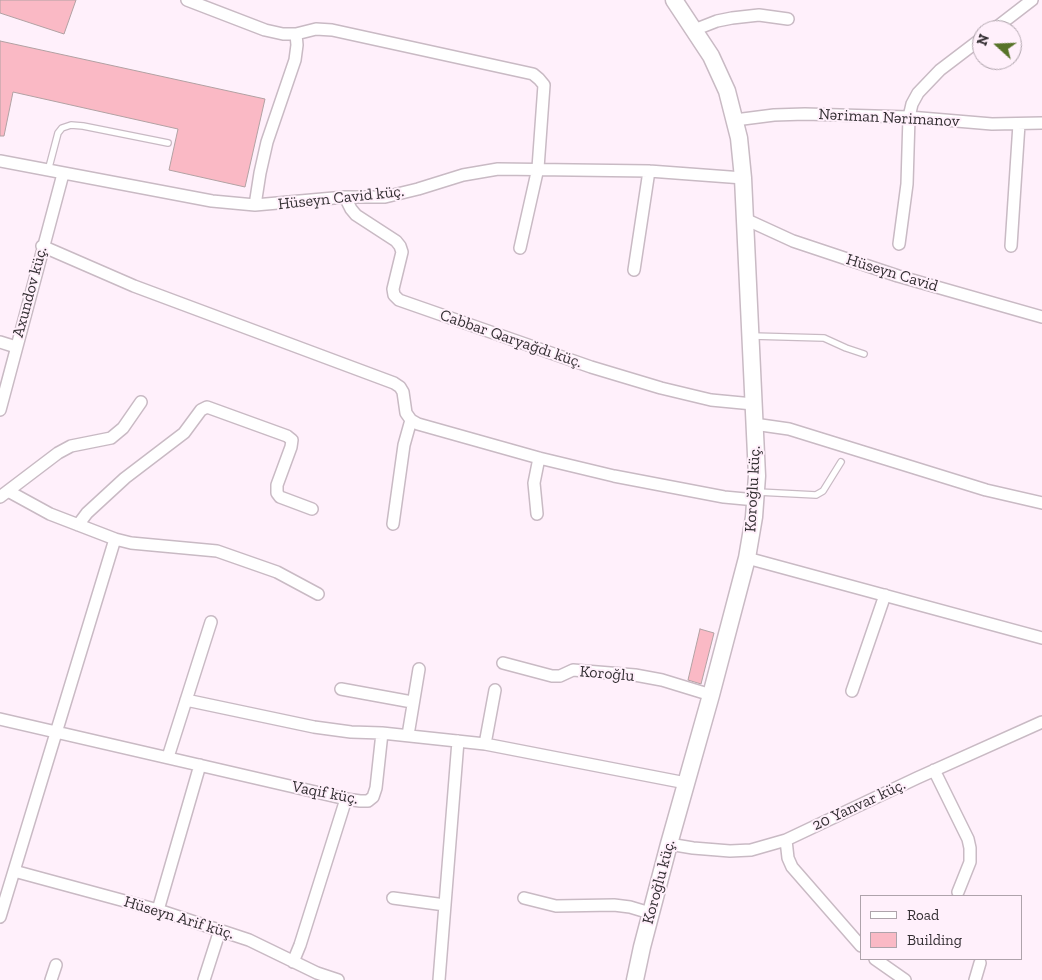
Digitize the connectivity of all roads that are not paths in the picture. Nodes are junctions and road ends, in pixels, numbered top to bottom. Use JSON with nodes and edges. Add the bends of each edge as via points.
{"nodes":[{"id":1,"x":187,"y":0,"type":"edge"},
{"id":2,"x":674,"y":0,"type":"edge"},
{"id":3,"x":1032,"y":0,"type":"edge"},
{"id":4,"x":788,"y":19,"type":"dead end"},
{"id":5,"x":1006,"y":20,"type":"edge"},
{"id":6,"x":694,"y":30,"type":"junction"},
{"id":7,"x":296,"y":34,"type":"junction"},
{"id":8,"x":972,"y":46,"type":"edge"},
{"id":9,"x":909,"y":118,"type":"junction"},
{"id":10,"x":735,"y":120,"type":"junction"},
{"id":11,"x":1042,"y":123,"type":"edge"},
{"id":12,"x":1020,"y":124,"type":"junction"},
{"id":13,"x":168,"y":144,"type":"dead end"},
{"id":14,"x":0,"y":161,"type":"edge"},
{"id":15,"x":538,"y":168,"type":"junction"},
{"id":16,"x":48,"y":171,"type":"junction"},
{"id":17,"x":649,"y":171,"type":"junction"},
{"id":18,"x":63,"y":174,"type":"junction"},
{"id":19,"x":743,"y":178,"type":"junction"},
{"id":20,"x":345,"y":198,"type":"junction"},
{"id":21,"x":255,"y":205,"type":"junction"},
{"id":22,"x":745,"y":219,"type":"junction"},
{"id":23,"x":899,"y":244,"type":"dead end"},
{"id":24,"x":42,"y":246,"type":"junction"},
{"id":25,"x":1010,"y":246,"type":"dead end"},
{"id":26,"x":520,"y":248,"type":"dead end"},
{"id":27,"x":634,"y":270,"type":"dead end"},
{"id":28,"x":1042,"y":317,"type":"edge"},
{"id":29,"x":750,"y":336,"type":"junction"},
{"id":30,"x":0,"y":342,"type":"edge"},
{"id":31,"x":16,"y":347,"type":"junction"},
{"id":32,"x":864,"y":354,"type":"dead end"},
{"id":33,"x":141,"y":402,"type":"dead end"},
{"id":34,"x":753,"y":404,"type":"junction"},
{"id":35,"x":0,"y":410,"type":"edge"},
{"id":36,"x":411,"y":420,"type":"junction"},
{"id":37,"x":754,"y":424,"type":"junction"},
{"id":38,"x":539,"y":458,"type":"junction"},
{"id":39,"x":841,"y":462,"type":"dead end"},
{"id":40,"x":4,"y":494,"type":"edge"},
{"id":41,"x":756,"y":496,"type":"junction"},
{"id":42,"x":1042,"y":503,"type":"edge"},
{"id":43,"x":312,"y":509,"type":"dead end"},
{"id":44,"x":537,"y":514,"type":"dead end"},
{"id":45,"x":393,"y":524,"type":"dead end"},
{"id":46,"x":78,"y":525,"type":"junction"},
{"id":47,"x":114,"y":539,"type":"junction"},
{"id":48,"x":747,"y":558,"type":"junction"},
{"id":49,"x":318,"y":594,"type":"dead end"},
{"id":50,"x":885,"y":595,"type":"junction"},
{"id":51,"x":211,"y":622,"type":"dead end"},
{"id":52,"x":1042,"y":638,"type":"edge"},
{"id":53,"x":503,"y":663,"type":"dead end"},
{"id":54,"x":419,"y":669,"type":"dead end"},
{"id":55,"x":341,"y":689,"type":"dead end"},
{"id":56,"x":495,"y":690,"type":"dead end"},
{"id":57,"x":852,"y":691,"type":"dead end"},
{"id":58,"x":711,"y":695,"type":"junction"},
{"id":59,"x":186,"y":700,"type":"junction"},
{"id":60,"x":412,"y":702,"type":"junction"},
{"id":61,"x":0,"y":719,"type":"edge"},
{"id":62,"x":1042,"y":722,"type":"edge"},
{"id":63,"x":57,"y":732,"type":"junction"},
{"id":64,"x":382,"y":733,"type":"junction"},
{"id":65,"x":408,"y":735,"type":"junction"},
{"id":66,"x":458,"y":741,"type":"junction"},
{"id":67,"x":485,"y":744,"type":"junction"},
{"id":68,"x":168,"y":757,"type":"junction"},
{"id":69,"x":200,"y":765,"type":"junction"},
{"id":70,"x":934,"y":770,"type":"junction"},
{"id":71,"x":686,"y":783,"type":"junction"},
{"id":72,"x":346,"y":799,"type":"junction"},
{"id":73,"x":786,"y":840,"type":"junction"},
{"id":74,"x":668,"y":844,"type":"junction"},
{"id":75,"x":14,"y":871,"type":"junction"},
{"id":76,"x":958,"y":892,"type":"dead end"},
{"id":77,"x":393,"y":898,"type":"dead end"},
{"id":78,"x":524,"y":898,"type":"dead end"},
{"id":79,"x":445,"y":905,"type":"junction"},
{"id":80,"x":158,"y":910,"type":"junction"},
{"id":81,"x":650,"y":913,"type":"junction"},
{"id":82,"x":0,"y":917,"type":"edge"},
{"id":83,"x":220,"y":930,"type":"junction"},
{"id":84,"x":860,"y":945,"type":"edge"},
{"id":85,"x":876,"y":960,"type":"edge"},
{"id":86,"x":293,"y":962,"type":"junction"},
{"id":87,"x":980,"y":963,"type":"dead end"},
{"id":88,"x":56,"y":965,"type":"dead end"},
{"id":89,"x":51,"y":980,"type":"edge"},
{"id":90,"x":204,"y":980,"type":"edge"},
{"id":91,"x":338,"y":980,"type":"edge"},
{"id":92,"x":439,"y":980,"type":"edge"},
{"id":93,"x":635,"y":980,"type":"edge"},
{"id":94,"x":905,"y":980,"type":"edge"},
{"id":95,"x":975,"y":980,"type":"edge"}],
"edges":[{"from":1,"to":7,"type":"street","via":[[265,30]]},
{"from":2,"to":6,"type":"street","name":"Koroğlu küç."},
{"from":3,"to":5,"type":"street"},
{"from":4,"to":6,"type":"street","via":[[759,15],[732,18]]},
{"from":6,"to":10,"type":"street","name":"Koroğlu küç.","via":[[711,56],[727,91]]},
{"from":7,"to":15,"type":"street","via":[[316,29],[332,30],[533,74],[544,85]]},
{"from":7,"to":21,"type":"street","via":[[295,60],[268,142]]},
{"from":8,"to":9,"type":"street","via":[[925,84],[912,104]]},
{"from":9,"to":10,"type":"street","name":"Nəriman Nərimanov","via":[[804,114]]},
{"from":9,"to":12,"type":"street","name":"Nəriman Nərimanov"},
{"from":9,"to":23,"type":"street","via":[[907,184]]},
{"from":10,"to":19,"type":"street","name":"Koroğlu küç."},
{"from":11,"to":12,"type":"street","name":"Nəriman Nərimanov"},
{"from":12,"to":25,"type":"street"},
{"from":13,"to":16,"type":"lane","via":[[71,125],[58,133]]},
{"from":14,"to":16,"type":"street","name":"Hüseyn Cavid küç."},
{"from":15,"to":17,"type":"street","name":"Hüseyn Cavid küç."},
{"from":15,"to":20,"type":"street","name":"Hüseyn Cavid küç.","via":[[498,169],[463,175],[385,197]]},
{"from":15,"to":26,"type":"street"},
{"from":16,"to":18,"type":"street","name":"Hüseyn Cavid küç."},
{"from":17,"to":19,"type":"street","name":"Hüseyn Cavid küç."},
{"from":17,"to":27,"type":"street"},
{"from":18,"to":21,"type":"street","name":"Hüseyn Cavid küç.","via":[[212,201]]},
{"from":18,"to":24,"type":"street","name":"Axundov küç."},
{"from":19,"to":22,"type":"street","name":"Koroğlu küç."},
{"from":20,"to":21,"type":"street","name":"Hüseyn Cavid küç."},
{"from":20,"to":34,"type":"street","name":"Cabbar Qaryağdı küç.","via":[[356,216],[400,246],[402,252],[393,289],[399,300],[661,388],[725,402]]},
{"from":22,"to":28,"type":"street","name":"Hüseyn Cavid","via":[[793,241],[898,276]]},
{"from":22,"to":29,"type":"street","name":"Koroğlu küç."},
{"from":24,"to":31,"type":"street","name":"Axundov küç."},
{"from":24,"to":36,"type":"street","via":[[134,286],[394,382],[403,392],[406,413]]},
{"from":29,"to":32,"type":"lane","via":[[824,338]]},
{"from":29,"to":34,"type":"street","name":"Koroğlu küç."},
{"from":30,"to":31,"type":"street"},
{"from":31,"to":35,"type":"street","name":"Axundov küç."},
{"from":33,"to":40,"type":"street","via":[[122,428],[110,438],[71,446]]},
{"from":34,"to":37,"type":"street","name":"Koroğlu küç."},
{"from":36,"to":38,"type":"street"},
{"from":36,"to":45,"type":"street","via":[[404,445]]},
{"from":37,"to":41,"type":"street","name":"Koroğlu küç."},
{"from":37,"to":42,"type":"street","via":[[789,429],[986,490]]},
{"from":38,"to":41,"type":"street","via":[[682,490],[724,497]]},
{"from":38,"to":44,"type":"street","via":[[534,483]]},
{"from":39,"to":41,"type":"lane","via":[[823,491],[816,494]]},
{"from":40,"to":46,"type":"street"},
{"from":41,"to":48,"type":"street","name":"Koroğlu küç."},
{"from":43,"to":46,"type":"street","via":[[277,493],[292,440],[208,408],[201,410],[184,433],[125,478]]},
{"from":46,"to":47,"type":"street"},
{"from":47,"to":49,"type":"street","via":[[217,551],[277,572]]},
{"from":47,"to":63,"type":"street"},
{"from":48,"to":50,"type":"street"},
{"from":48,"to":58,"type":"street","name":"Koroğlu küç."},
{"from":50,"to":52,"type":"street"},
{"from":50,"to":57,"type":"street"},
{"from":51,"to":59,"type":"street"},
{"from":53,"to":58,"type":"street","name":"Koroğlu","via":[[552,676],[573,670],[634,675]]},
{"from":54,"to":60,"type":"street"},
{"from":55,"to":60,"type":"street"},
{"from":56,"to":67,"type":"street"},
{"from":58,"to":71,"type":"street","name":"Koroğlu küç."},
{"from":59,"to":64,"type":"street","via":[[314,727]]},
{"from":59,"to":68,"type":"street"},
{"from":60,"to":65,"type":"street"},
{"from":61,"to":63,"type":"street","name":"Vaqif küç."},
{"from":62,"to":70,"type":"street","name":"20 Yanvar küç."},
{"from":63,"to":68,"type":"street","name":"Vaqif küç."},
{"from":63,"to":75,"type":"street"},
{"from":64,"to":65,"type":"street"},
{"from":64,"to":72,"type":"street","name":"Vaqif küç.","via":[[373,797],[368,800]]},
{"from":65,"to":66,"type":"street"},
{"from":66,"to":67,"type":"street"},
{"from":66,"to":79,"type":"street"},
{"from":67,"to":71,"type":"street"},
{"from":68,"to":69,"type":"street","name":"Vaqif küç."},
{"from":69,"to":72,"type":"street","name":"Vaqif küç."},
{"from":69,"to":80,"type":"street"},
{"from":70,"to":73,"type":"street","name":"20 Yanvar küç."},
{"from":70,"to":76,"type":"street","via":[[970,848],[970,862]]},
{"from":71,"to":74,"type":"street","name":"Koroğlu küç."},
{"from":72,"to":86,"type":"street"},
{"from":73,"to":74,"type":"street","name":"20 Yanvar küç.","via":[[751,850],[730,851]]},
{"from":73,"to":84,"type":"street","via":[[792,867]]},
{"from":74,"to":81,"type":"street","name":"Koroğlu küç."},
{"from":75,"to":80,"type":"street","name":"Hüseyn Arif küç."},
{"from":75,"to":82,"type":"street"},
{"from":77,"to":79,"type":"street"},
{"from":78,"to":81,"type":"street","via":[[556,906],[614,905]]},
{"from":79,"to":92,"type":"street"},
{"from":80,"to":83,"type":"street","name":"Hüseyn Arif küç."},
{"from":81,"to":93,"type":"street","name":"Koroğlu küç."},
{"from":83,"to":86,"type":"street","name":"Hüseyn Arif küç."},
{"from":83,"to":90,"type":"street"},
{"from":85,"to":94,"type":"street"},
{"from":86,"to":91,"type":"street","name":"Hüseyn Arif küç."},
{"from":87,"to":95,"type":"street"},
{"from":88,"to":89,"type":"street"}]}
